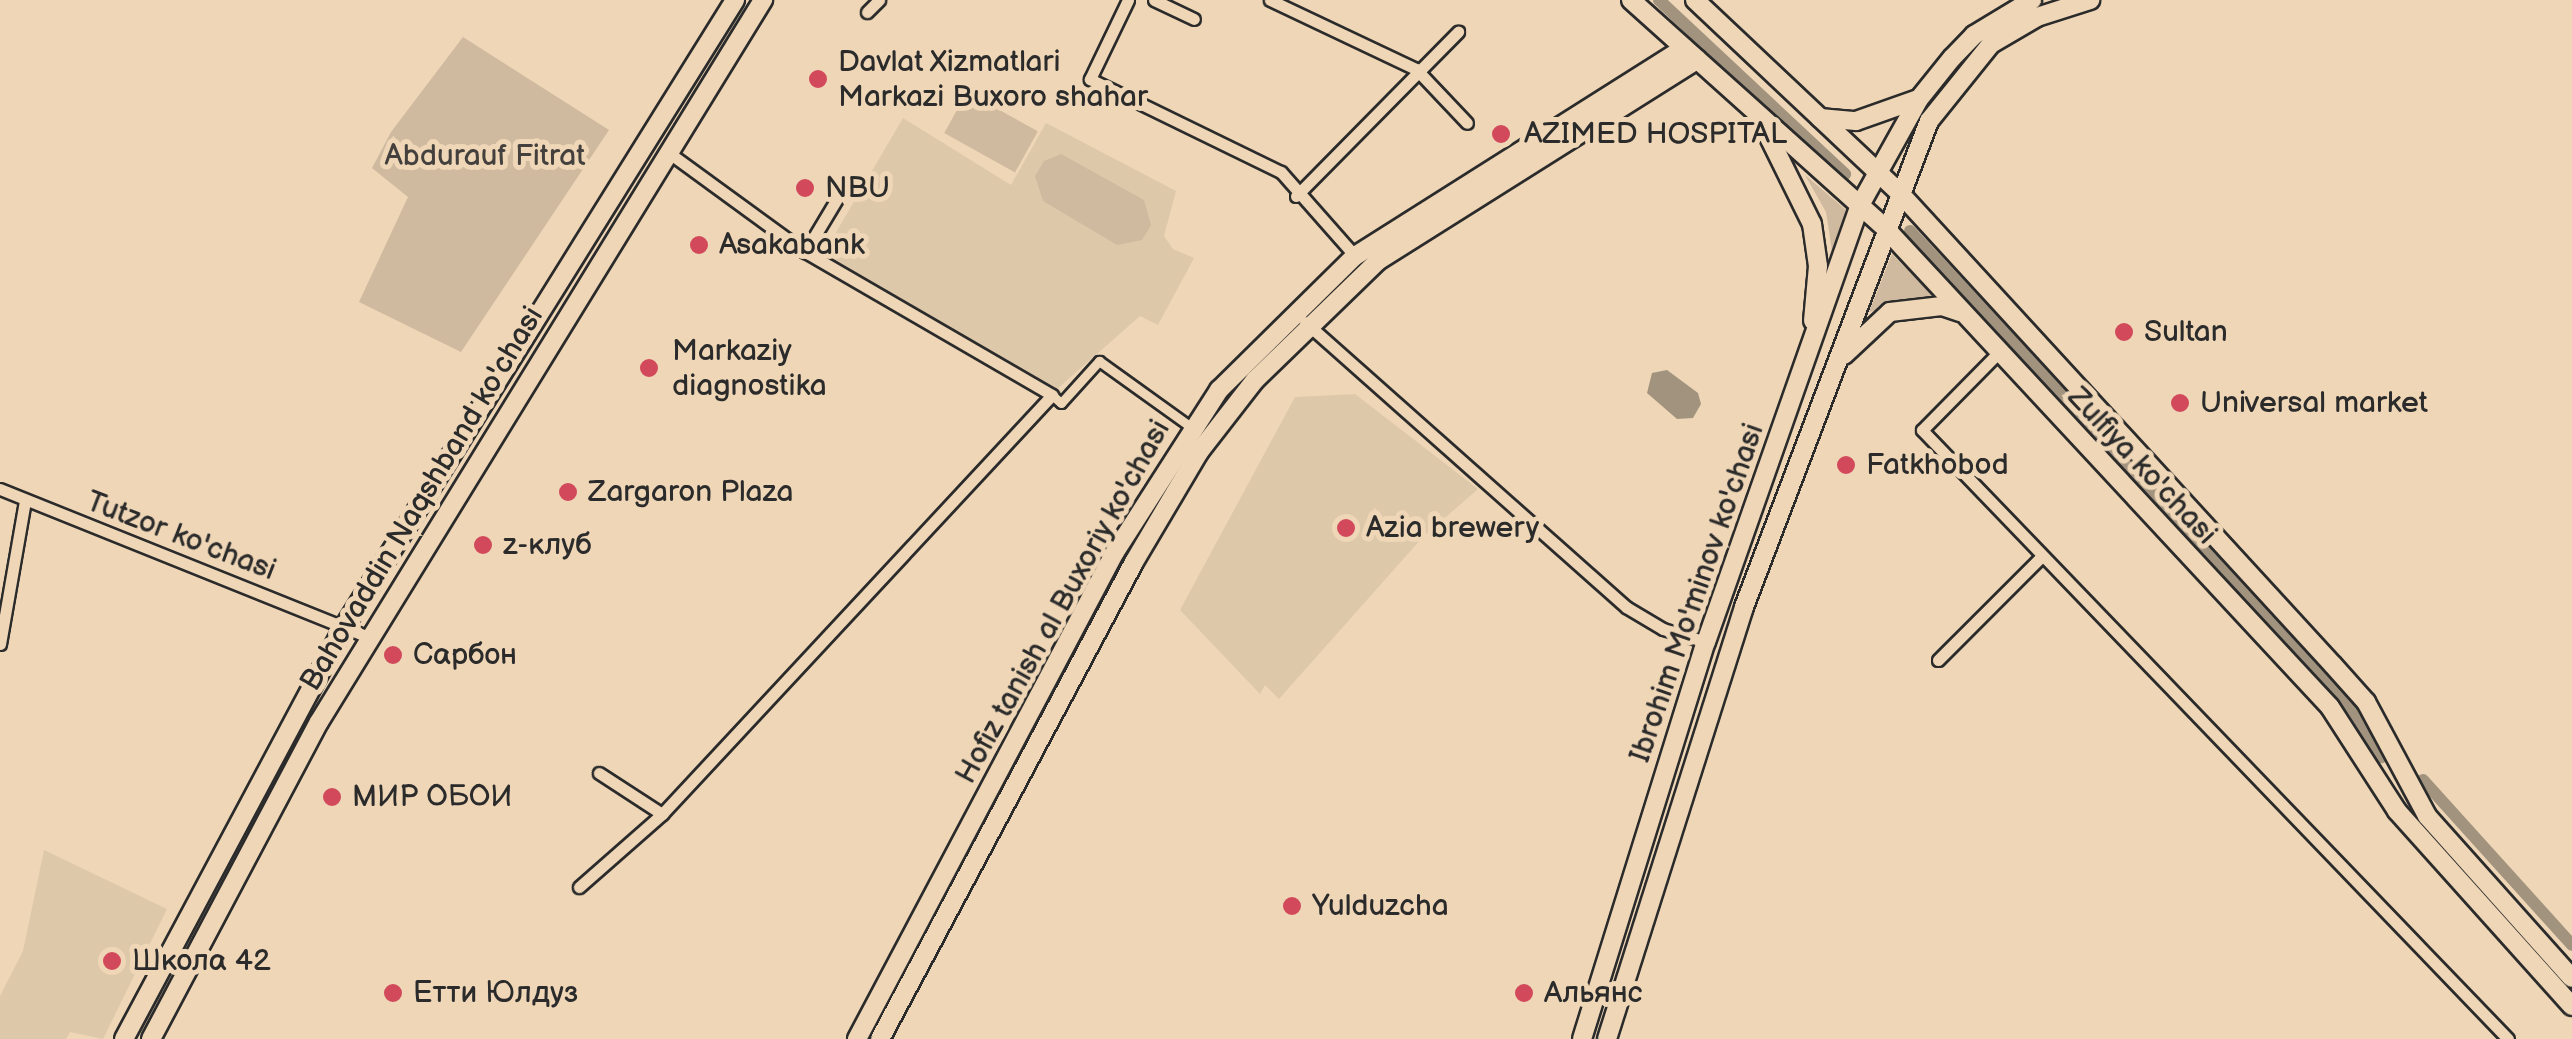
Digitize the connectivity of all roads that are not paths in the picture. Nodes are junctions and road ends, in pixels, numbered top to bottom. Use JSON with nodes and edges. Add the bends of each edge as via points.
{"nodes":[{"id":1,"x":735,"y":0,"type":"edge"},
{"id":2,"x":763,"y":0,"type":"edge"},
{"id":3,"x":878,"y":0,"type":"edge"},
{"id":4,"x":1128,"y":0,"type":"edge"},
{"id":5,"x":1154,"y":0,"type":"edge"},
{"id":6,"x":1270,"y":0,"type":"edge"},
{"id":7,"x":1632,"y":0,"type":"edge"},
{"id":8,"x":1695,"y":0,"type":"edge"},
{"id":9,"x":2032,"y":0,"type":"edge"},
{"id":10,"x":2090,"y":0,"type":"edge"},
{"id":11,"x":867,"y":12,"type":"dead end"},
{"id":12,"x":1194,"y":19,"type":"dead end"},
{"id":13,"x":1458,"y":32,"type":"dead end"},
{"id":14,"x":1690,"y":54,"type":"junction"},
{"id":15,"x":1416,"y":69,"type":"junction"},
{"id":16,"x":1919,"y":99,"type":"junction"},
{"id":17,"x":1758,"y":116,"type":"junction"},
{"id":18,"x":1820,"y":118,"type":"junction"},
{"id":19,"x":1467,"y":123,"type":"dead end"},
{"id":20,"x":668,"y":152,"type":"junction"},
{"id":21,"x":1877,"y":170,"type":"junction"},
{"id":22,"x":1898,"y":191,"type":"junction"},
{"id":23,"x":1296,"y":196,"type":"junction"},
{"id":24,"x":838,"y":197,"type":"dead end"},
{"id":25,"x":1860,"y":205,"type":"junction"},
{"id":26,"x":1886,"y":229,"type":"junction"},
{"id":27,"x":805,"y":252,"type":"junction"},
{"id":28,"x":1367,"y":255,"type":"junction"},
{"id":29,"x":1294,"y":313,"type":"junction"},
{"id":30,"x":1964,"y":314,"type":"junction"},
{"id":31,"x":1311,"y":327,"type":"junction"},
{"id":32,"x":1810,"y":350,"type":"junction"},
{"id":33,"x":1998,"y":353,"type":"junction"},
{"id":34,"x":1834,"y":366,"type":"junction"},
{"id":35,"x":1052,"y":395,"type":"junction"},
{"id":36,"x":1191,"y":427,"type":"junction"},
{"id":37,"x":0,"y":489,"type":"edge"},
{"id":38,"x":25,"y":501,"type":"junction"},
{"id":39,"x":2039,"y":559,"type":"junction"},
{"id":40,"x":1721,"y":599,"type":"junction"},
{"id":41,"x":1744,"y":607,"type":"junction"},
{"id":42,"x":344,"y":627,"type":"junction"},
{"id":43,"x":369,"y":637,"type":"junction"},
{"id":44,"x":1706,"y":642,"type":"junction"},
{"id":45,"x":0,"y":644,"type":"edge"},
{"id":46,"x":1938,"y":660,"type":"dead end"},
{"id":47,"x":599,"y":773,"type":"dead end"},
{"id":48,"x":662,"y":814,"type":"junction"},
{"id":49,"x":579,"y":887,"type":"dead end"},
{"id":50,"x":2572,"y":978,"type":"edge"},
{"id":51,"x":2572,"y":1006,"type":"edge"},
{"id":52,"x":124,"y":1039,"type":"edge"},
{"id":53,"x":150,"y":1039,"type":"edge"},
{"id":54,"x":858,"y":1039,"type":"edge"},
{"id":55,"x":880,"y":1039,"type":"edge"},
{"id":56,"x":1582,"y":1039,"type":"edge"},
{"id":57,"x":1606,"y":1039,"type":"edge"},
{"id":58,"x":2508,"y":1039,"type":"edge"}],
"edges":[{"from":1,"to":42,"type":"main road","name":"Bahovaddin Naqshband ko'chasi"},
{"from":2,"to":20,"type":"main road","name":"Bahovaddin Naqshband ko'chasi"},
{"from":3,"to":11,"type":"street"},
{"from":4,"to":23,"type":"street","via":[[1090,79],[1282,172]]},
{"from":5,"to":12,"type":"street"},
{"from":6,"to":15,"type":"street"},
{"from":7,"to":14,"type":"main road","name":"Zulfiya ko'chasi"},
{"from":8,"to":18,"type":"main road","name":"Zulfiya ko'chasi"},
{"from":9,"to":16,"type":"main road","via":[[1974,35]]},
{"from":10,"to":22,"type":"main road","via":[[2016,28],[1970,64],[1928,121]]},
{"from":13,"to":15,"type":"street"},
{"from":14,"to":17,"type":"main road","name":"Zulfiya ko'chasi"},
{"from":14,"to":28,"type":"main road"},
{"from":15,"to":19,"type":"street"},
{"from":15,"to":23,"type":"street"},
{"from":16,"to":18,"type":"main road","via":[[1856,121]]},
{"from":16,"to":21,"type":"main road"},
{"from":17,"to":25,"type":"main road","name":"Zulfiya ko'chasi"},
{"from":17,"to":32,"type":"main road","via":[[1812,224],[1818,266]]},
{"from":18,"to":21,"type":"main road","name":"Zulfiya ko'chasi"},
{"from":20,"to":27,"type":"street"},
{"from":20,"to":43,"type":"main road","name":"Bahovaddin Naqshband ko'chasi"},
{"from":21,"to":22,"type":"main road","name":"Zulfiya ko'chasi"},
{"from":21,"to":25,"type":"main road","name":"Ibrohim Mo'minov ko'chasi"},
{"from":22,"to":26,"type":"main road","name":"Ibrohim Mo'minov ko'chasi"},
{"from":22,"to":50,"type":"main road","name":"Zulfiya ko'chasi","via":[[2366,702],[2412,796]]},
{"from":23,"to":28,"type":"street"},
{"from":24,"to":27,"type":"street"},
{"from":25,"to":26,"type":"main road","name":"Zulfiya ko'chasi"},
{"from":25,"to":32,"type":"main road","name":"Ibrohim Mo'minov ko'chasi"},
{"from":26,"to":30,"type":"main road","name":"Zulfiya ko'chasi"},
{"from":26,"to":34,"type":"main road","name":"Ibrohim Mo'minov ko'chasi"},
{"from":27,"to":35,"type":"street"},
{"from":28,"to":29,"type":"main road","name":"Hofiz tanish al Buxoriy ko'chasi"},
{"from":28,"to":31,"type":"main road","name":"Hofiz tanish al Buxoriy ko'chasi"},
{"from":29,"to":31,"type":"street"},
{"from":29,"to":36,"type":"main road","name":"Hofiz tanish al Buxoriy ko'chasi"},
{"from":30,"to":33,"type":"main road","name":"Zulfiya ko'chasi"},
{"from":30,"to":34,"type":"main road","via":[[1942,306],[1890,312]]},
{"from":31,"to":44,"type":"street","via":[[1626,607],[1664,630]]},
{"from":31,"to":55,"type":"main road","name":"Hofiz tanish al Buxoriy ko'chasi","via":[[1255,380],[1199,452]]},
{"from":32,"to":40,"type":"main road","name":"Ibrohim Mo'minov ko'chasi"},
{"from":33,"to":39,"type":"street","via":[[1922,430]]},
{"from":33,"to":51,"type":"main road","name":"Zulfiya ko'chasi","via":[[2330,707],[2396,811]]},
{"from":34,"to":41,"type":"main road","name":"Ibrohim Mo'minov ko'chasi"},
{"from":35,"to":36,"type":"street","via":[[1061,402],[1099,361]]},
{"from":35,"to":48,"type":"street"},
{"from":36,"to":54,"type":"main road","name":"Hofiz tanish al Buxoriy ko'chasi","via":[[1115,552]]},
{"from":37,"to":38,"type":"street","name":"Tutzor ko'chasi"},
{"from":38,"to":42,"type":"street","name":"Tutzor ko'chasi"},
{"from":38,"to":45,"type":"street"},
{"from":39,"to":46,"type":"street"},
{"from":39,"to":58,"type":"street","via":[[2307,824]]},
{"from":40,"to":41,"type":"main road"},
{"from":40,"to":44,"type":"main road","name":"Ibrohim Mo'minov ko'chasi"},
{"from":41,"to":57,"type":"main road","name":"Ibrohim Mo'minov ko'chasi"},
{"from":42,"to":43,"type":"street","name":"Tutzor ko'chasi"},
{"from":42,"to":52,"type":"main road","name":"Bahovaddin Naqshband ko'chasi"},
{"from":43,"to":53,"type":"main road","name":"Bahovaddin Naqshband ko'chasi","via":[[266,814]]},
{"from":44,"to":56,"type":"main road","name":"Ibrohim Mo'minov ko'chasi"},
{"from":47,"to":48,"type":"street"},
{"from":48,"to":49,"type":"street"}]}
